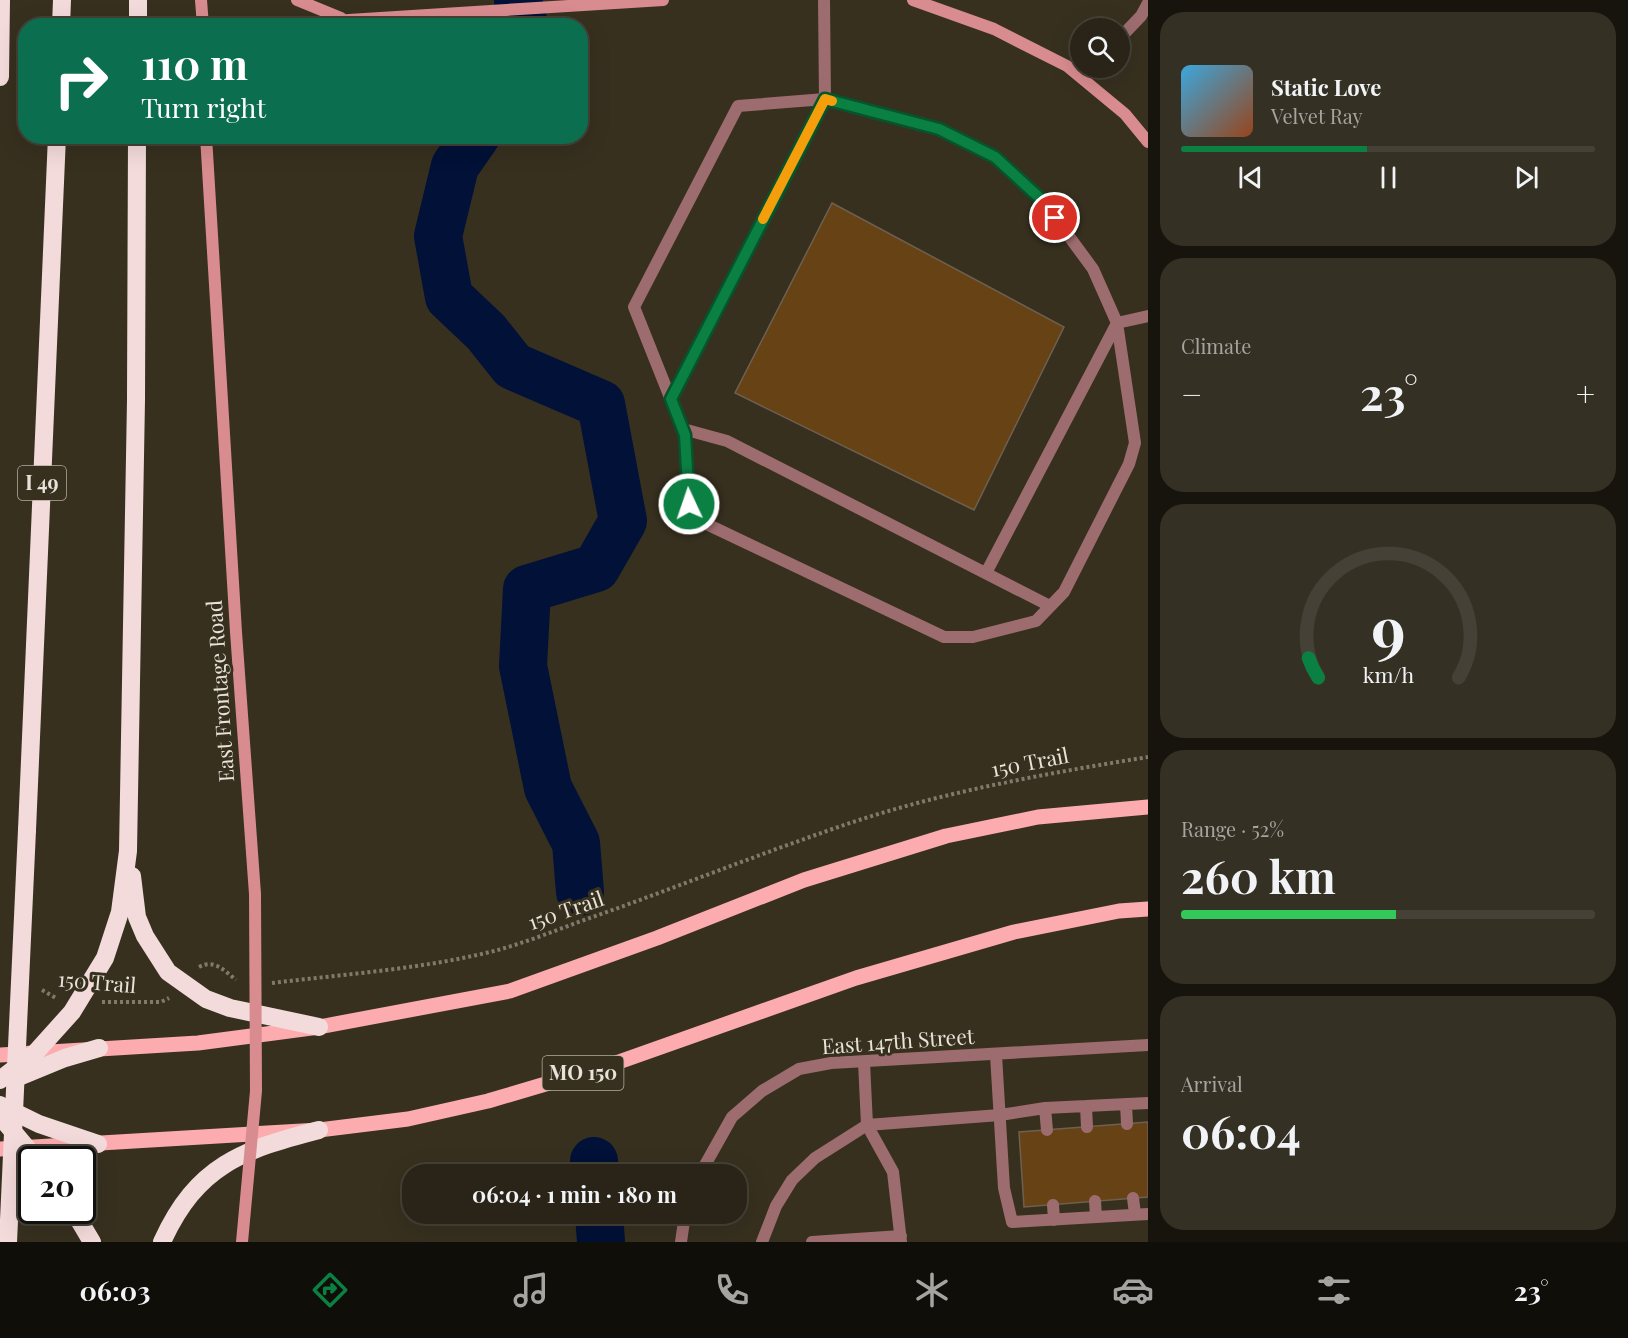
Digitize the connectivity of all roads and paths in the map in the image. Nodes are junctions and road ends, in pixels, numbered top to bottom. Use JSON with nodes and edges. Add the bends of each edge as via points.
{"nodes":[{"id":1,"x":1,"y":0,"type":"edge"},
{"id":2,"x":63,"y":0,"type":"edge"},
{"id":3,"x":138,"y":0,"type":"edge"},
{"id":4,"x":201,"y":0,"type":"edge"},
{"id":5,"x":297,"y":0,"type":"edge"},
{"id":6,"x":663,"y":0,"type":"edge"},
{"id":7,"x":824,"y":0,"type":"edge"},
{"id":8,"x":913,"y":0,"type":"edge"},
{"id":9,"x":1148,"y":3,"type":"edge"},
{"id":10,"x":62,"y":18,"type":"edge"},
{"id":11,"x":138,"y":18,"type":"edge"},
{"id":12,"x":202,"y":18,"type":"edge"},
{"id":13,"x":342,"y":18,"type":"edge"},
{"id":14,"x":362,"y":18,"type":"edge"},
{"id":15,"x":1130,"y":28,"type":"edge"},
{"id":16,"x":1070,"y":68,"type":"edge"},
{"id":17,"x":0,"y":77,"type":"edge"},
{"id":18,"x":1082,"y":78,"type":"edge"},
{"id":19,"x":825,"y":99,"type":"junction"},
{"id":20,"x":1148,"y":142,"type":"edge"},
{"id":21,"x":57,"y":144,"type":"edge"},
{"id":22,"x":137,"y":144,"type":"edge"},
{"id":23,"x":206,"y":144,"type":"edge"},
{"id":24,"x":212,"y":144,"type":"edge"},
{"id":25,"x":207,"y":160,"type":"junction"},
{"id":26,"x":1148,"y":316,"type":"edge"},
{"id":27,"x":1117,"y":323,"type":"junction"},
{"id":28,"x":671,"y":399,"type":"junction"},
{"id":29,"x":683,"y":429,"type":"junction"},
{"id":30,"x":986,"y":573,"type":"junction"},
{"id":31,"x":1050,"y":606,"type":"junction"},
{"id":32,"x":1148,"y":757,"type":"edge"},
{"id":33,"x":1148,"y":807,"type":"edge"},
{"id":34,"x":128,"y":851,"type":"junction"},
{"id":35,"x":1148,"y":909,"type":"edge"},
{"id":36,"x":185,"y":983,"type":"junction"},
{"id":37,"x":246,"y":984,"type":"dead end"},
{"id":38,"x":262,"y":984,"type":"dead end"},
{"id":39,"x":39,"y":987,"type":"dead end"},
{"id":40,"x":80,"y":1000,"type":"junction"},
{"id":41,"x":319,"y":1027,"type":"junction"},
{"id":42,"x":1148,"y":1045,"type":"edge"},
{"id":43,"x":99,"y":1048,"type":"junction"},
{"id":44,"x":36,"y":1052,"type":"junction"},
{"id":45,"x":0,"y":1055,"type":"edge"},
{"id":46,"x":996,"y":1055,"type":"junction"},
{"id":47,"x":864,"y":1062,"type":"junction"},
{"id":48,"x":0,"y":1080,"type":"edge"},
{"id":49,"x":0,"y":1086,"type":"edge"},
{"id":50,"x":1148,"y":1103,"type":"edge"},
{"id":51,"x":1126,"y":1104,"type":"junction"},
{"id":52,"x":0,"y":1105,"type":"edge"},
{"id":53,"x":1086,"y":1106,"type":"junction"},
{"id":54,"x":1045,"y":1108,"type":"junction"},
{"id":55,"x":1000,"y":1115,"type":"junction"},
{"id":56,"x":0,"y":1116,"type":"edge"},
{"id":57,"x":1127,"y":1124,"type":"dead end"},
{"id":58,"x":867,"y":1125,"type":"junction"},
{"id":59,"x":1088,"y":1127,"type":"dead end"},
{"id":60,"x":319,"y":1130,"type":"junction"},
{"id":61,"x":1047,"y":1130,"type":"dead end"},
{"id":62,"x":98,"y":1144,"type":"junction"},
{"id":63,"x":26,"y":1146,"type":"edge"},
{"id":64,"x":85,"y":1146,"type":"edge"},
{"id":65,"x":0,"y":1149,"type":"edge"},
{"id":66,"x":18,"y":1152,"type":"edge"},
{"id":67,"x":705,"y":1164,"type":"edge"},
{"id":68,"x":1133,"y":1198,"type":"dead end"},
{"id":69,"x":1095,"y":1201,"type":"dead end"},
{"id":70,"x":1053,"y":1205,"type":"dead end"},
{"id":71,"x":1135,"y":1214,"type":"junction"},
{"id":72,"x":1148,"y":1214,"type":"edge"},
{"id":73,"x":1096,"y":1217,"type":"junction"},
{"id":74,"x":1054,"y":1220,"type":"junction"},
{"id":75,"x":82,"y":1224,"type":"edge"},
{"id":76,"x":684,"y":1224,"type":"edge"},
{"id":77,"x":901,"y":1239,"type":"edge"},
{"id":78,"x":860,"y":1240,"type":"edge"},
{"id":79,"x":839,"y":1241,"type":"edge"},
{"id":80,"x":8,"y":1242,"type":"edge"},
{"id":81,"x":92,"y":1242,"type":"edge"},
{"id":82,"x":162,"y":1242,"type":"edge"},
{"id":83,"x":242,"y":1242,"type":"edge"},
{"id":84,"x":681,"y":1242,"type":"edge"},
{"id":85,"x":762,"y":1242,"type":"edge"},
{"id":86,"x":815,"y":1242,"type":"edge"}],
"edges":[{"from":1,"to":17,"type":"highway"},
{"from":2,"to":10,"type":"highway"},
{"from":3,"to":11,"type":"highway"},
{"from":4,"to":12,"type":"street"},
{"from":5,"to":13,"type":"street"},
{"from":6,"to":14,"type":"street"},
{"from":7,"to":19,"type":"street"},
{"from":8,"to":16,"type":"street","via":[[994,29]]},
{"from":9,"to":15,"type":"street"},
{"from":18,"to":20,"type":"street","via":[[1125,114]]},
{"from":19,"to":27,"type":"street","via":[[939,129],[995,157],[1043,201],[1093,269]]},
{"from":19,"to":28,"type":"street"},
{"from":19,"to":28,"type":"street","via":[[738,106],[634,307]]},
{"from":21,"to":80,"type":"highway","number":"I 49","bridge":true},
{"from":22,"to":34,"type":"highway"},
{"from":23,"to":25,"type":"street","name":"East Frontage Road"},
{"from":24,"to":25,"type":"street"},
{"from":25,"to":83,"type":"street","name":"East Frontage Road","bridge":true,"via":[[255,894],[256,1091]]},
{"from":26,"to":27,"type":"street"},
{"from":27,"to":30,"type":"street"},
{"from":27,"to":31,"type":"street","via":[[1135,442],[1129,464],[1064,592]]},
{"from":28,"to":29,"type":"street"},
{"from":29,"to":30,"type":"street","via":[[728,441]]},
{"from":29,"to":31,"type":"street","via":[[689,504],[696,519],[944,637],[973,637],[1036,621]]},
{"from":30,"to":31,"type":"street"},
{"from":32,"to":38,"type":"path","name":"150 Trail","via":[[1011,781],[886,812],[495,951],[446,961]]},
{"from":33,"to":41,"type":"main road","via":[[1038,817],[946,836],[804,880],[510,991]]},
{"from":34,"to":36,"type":"highway","via":[[137,917],[145,936],[168,972]]},
{"from":34,"to":40,"type":"highway","via":[[120,912],[105,958]]},
{"from":35,"to":60,"type":"main road","number":"MO 150","via":[[1014,932],[879,971],[613,1064],[488,1101],[408,1119]]},
{"from":36,"to":37,"type":"path","name":"150 Trail","via":[[206,963]]},
{"from":36,"to":40,"type":"path","name":"150 Trail","via":[[161,1002]]},
{"from":36,"to":41,"type":"highway","via":[[206,999],[230,1008]]},
{"from":39,"to":40,"type":"path","name":"150 Trail","via":[[52,998]]},
{"from":40,"to":44,"type":"highway"},
{"from":41,"to":43,"type":"main road","via":[[198,1043]]},
{"from":42,"to":46,"type":"street","name":"East 147th Street"},
{"from":43,"to":44,"type":"main road"},
{"from":43,"to":49,"type":"highway","via":[[39,1067]]},
{"from":44,"to":45,"type":"main road"},
{"from":44,"to":48,"type":"highway"},
{"from":46,"to":47,"type":"street","name":"East 147th Street"},
{"from":46,"to":55,"type":"street"},
{"from":47,"to":58,"type":"street"},
{"from":47,"to":67,"type":"street","name":"East 147th Street","via":[[799,1069],[762,1091],[732,1117]]},
{"from":50,"to":51,"type":"street"},
{"from":51,"to":53,"type":"street"},
{"from":51,"to":57,"type":"street"},
{"from":52,"to":62,"type":"highway","via":[[39,1124]]},
{"from":53,"to":54,"type":"street"},
{"from":53,"to":59,"type":"street"},
{"from":54,"to":55,"type":"street"},
{"from":54,"to":61,"type":"street"},
{"from":55,"to":58,"type":"street"},
{"from":55,"to":74,"type":"street","via":[[1004,1188],[1012,1222]]},
{"from":56,"to":63,"type":"highway"},
{"from":58,"to":77,"type":"street","via":[[893,1172]]},
{"from":58,"to":85,"type":"street","via":[[815,1158],[792,1180],[776,1206]]},
{"from":60,"to":62,"type":"main road","number":"MO 150"},
{"from":60,"to":82,"type":"highway","via":[[262,1146],[216,1170],[182,1204]]},
{"from":62,"to":64,"type":"main road","number":"MO 150"},
{"from":65,"to":66,"type":"main road","number":"MO 150"},
{"from":68,"to":71,"type":"street"},
{"from":69,"to":73,"type":"street"},
{"from":70,"to":74,"type":"street"},
{"from":71,"to":72,"type":"street"},
{"from":71,"to":73,"type":"street"},
{"from":73,"to":74,"type":"street"},
{"from":75,"to":81,"type":"highway"},
{"from":76,"to":84,"type":"street"},
{"from":77,"to":78,"type":"street"},
{"from":78,"to":79,"type":"street"},
{"from":79,"to":86,"type":"street"}]}
